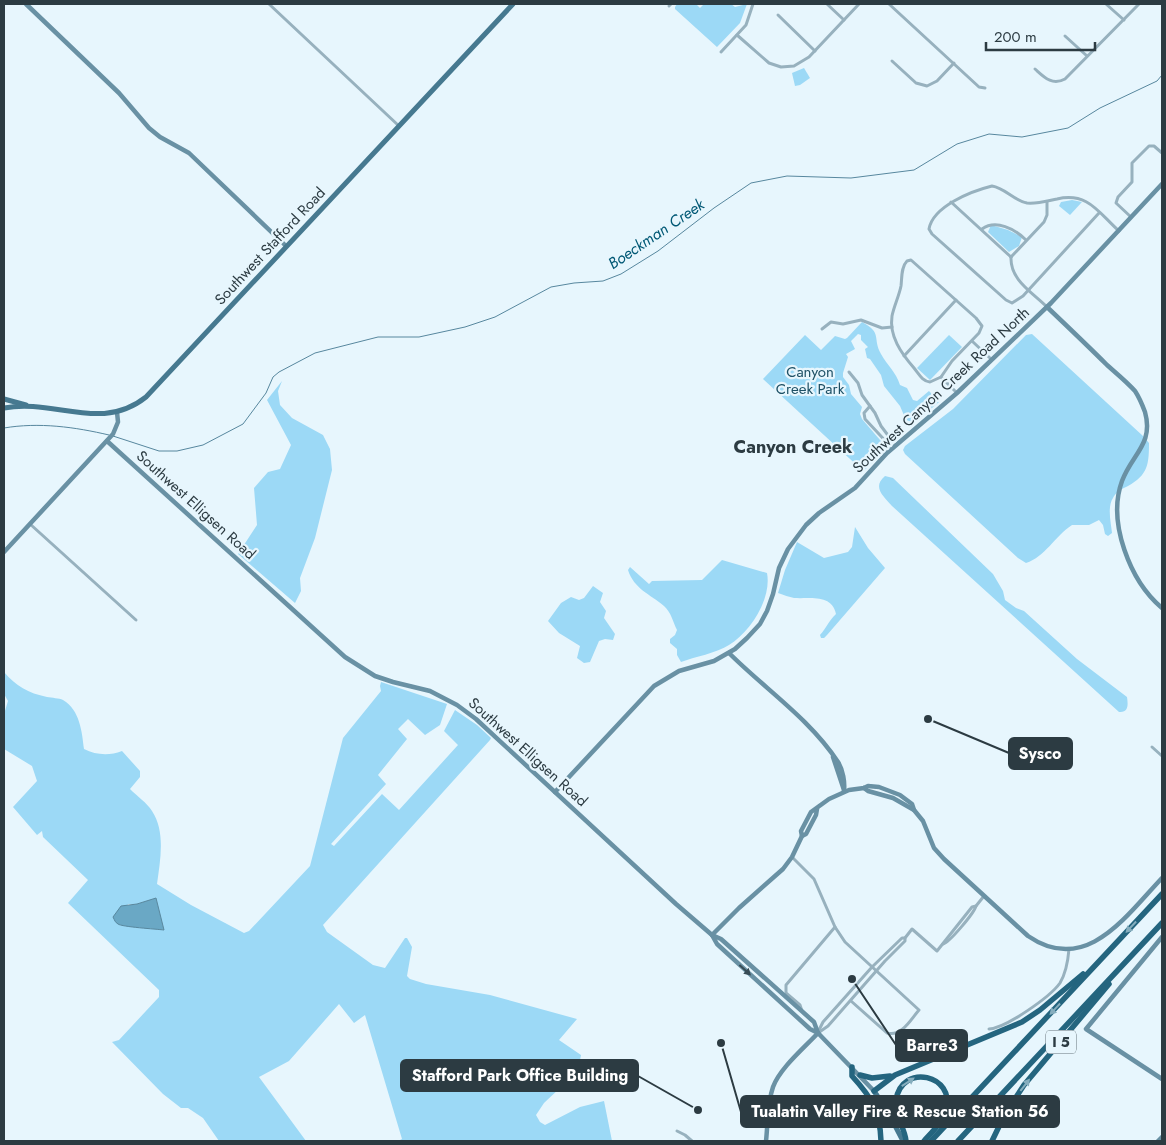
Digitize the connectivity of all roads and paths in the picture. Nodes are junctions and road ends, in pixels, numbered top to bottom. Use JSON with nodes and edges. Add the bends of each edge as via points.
{"nodes":[{"id":1,"x":26,"y":4,"type":"edge"},
{"id":2,"x":269,"y":4,"type":"edge"},
{"id":3,"x":512,"y":4,"type":"edge"},
{"id":4,"x":753,"y":4,"type":"edge"},
{"id":5,"x":827,"y":4,"type":"edge"},
{"id":6,"x":859,"y":4,"type":"edge"},
{"id":7,"x":890,"y":4,"type":"edge"},
{"id":8,"x":1106,"y":4,"type":"edge"},
{"id":9,"x":1139,"y":4,"type":"edge"},
{"id":10,"x":778,"y":15,"type":"dead end"},
{"id":11,"x":844,"y":20,"type":"junction"},
{"id":12,"x":1124,"y":20,"type":"junction"},
{"id":13,"x":737,"y":35,"type":"junction"},
{"id":14,"x":1065,"y":36,"type":"dead end"},
{"id":15,"x":815,"y":51,"type":"junction"},
{"id":16,"x":721,"y":52,"type":"dead end"},
{"id":17,"x":1087,"y":56,"type":"junction"},
{"id":18,"x":892,"y":61,"type":"dead end"},
{"id":19,"x":954,"y":63,"type":"junction"},
{"id":20,"x":1035,"y":69,"type":"dead end"},
{"id":21,"x":985,"y":88,"type":"dead end"},
{"id":22,"x":399,"y":126,"type":"junction"},
{"id":23,"x":1162,"y":153,"type":"edge"},
{"id":24,"x":1162,"y":184,"type":"edge"},
{"id":25,"x":951,"y":202,"type":"junction"},
{"id":26,"x":1047,"y":202,"type":"junction"},
{"id":27,"x":1099,"y":213,"type":"junction"},
{"id":28,"x":1131,"y":217,"type":"junction"},
{"id":29,"x":982,"y":229,"type":"junction"},
{"id":30,"x":1119,"y":231,"type":"junction"},
{"id":31,"x":1026,"y":240,"type":"junction"},
{"id":32,"x":286,"y":246,"type":"junction"},
{"id":33,"x":1011,"y":257,"type":"junction"},
{"id":34,"x":1029,"y":290,"type":"junction"},
{"id":35,"x":956,"y":300,"type":"junction"},
{"id":36,"x":1047,"y":307,"type":"junction"},
{"id":37,"x":892,"y":327,"type":"junction"},
{"id":38,"x":822,"y":329,"type":"dead end"},
{"id":39,"x":972,"y":341,"type":"junction"},
{"id":40,"x":904,"y":356,"type":"junction"},
{"id":41,"x":991,"y":359,"type":"junction"},
{"id":42,"x":849,"y":372,"type":"dead end"},
{"id":43,"x":941,"y":377,"type":"junction"},
{"id":44,"x":957,"y":393,"type":"junction"},
{"id":45,"x":4,"y":399,"type":"edge"},
{"id":46,"x":29,"y":406,"type":"junction"},
{"id":47,"x":870,"y":406,"type":"junction"},
{"id":48,"x":4,"y":408,"type":"edge"},
{"id":49,"x":117,"y":412,"type":"junction"},
{"id":50,"x":890,"y":438,"type":"dead end"},
{"id":51,"x":107,"y":441,"type":"junction"},
{"id":52,"x":893,"y":449,"type":"junction"},
{"id":53,"x":30,"y":524,"type":"junction"},
{"id":54,"x":4,"y":552,"type":"edge"},
{"id":55,"x":1162,"y":608,"type":"edge"},
{"id":56,"x":136,"y":620,"type":"dead end"},
{"id":57,"x":729,"y":653,"type":"junction"},
{"id":58,"x":1152,"y":746,"type":"dead end"},
{"id":59,"x":1162,"y":756,"type":"edge"},
{"id":60,"x":844,"y":791,"type":"junction"},
{"id":61,"x":555,"y":792,"type":"junction"},
{"id":62,"x":792,"y":857,"type":"junction"},
{"id":63,"x":1162,"y":878,"type":"edge"},
{"id":64,"x":1162,"y":894,"type":"edge"},
{"id":65,"x":984,"y":896,"type":"junction"},
{"id":66,"x":1162,"y":923,"type":"edge"},
{"id":67,"x":835,"y":927,"type":"junction"},
{"id":68,"x":712,"y":935,"type":"junction"},
{"id":69,"x":905,"y":938,"type":"junction"},
{"id":70,"x":1162,"y":938,"type":"edge"},
{"id":71,"x":1138,"y":948,"type":"junction"},
{"id":72,"x":1069,"y":949,"type":"junction"},
{"id":73,"x":1100,"y":960,"type":"junction"},
{"id":74,"x":872,"y":967,"type":"junction"},
{"id":75,"x":876,"y":971,"type":"junction"},
{"id":76,"x":851,"y":1001,"type":"junction"},
{"id":77,"x":802,"y":1012,"type":"junction"},
{"id":78,"x":989,"y":1029,"type":"dead end"},
{"id":79,"x":818,"y":1033,"type":"junction"},
{"id":80,"x":852,"y":1067,"type":"junction"},
{"id":81,"x":860,"y":1075,"type":"junction"},
{"id":82,"x":895,"y":1075,"type":"junction"},
{"id":83,"x":1162,"y":1079,"type":"edge"},
{"id":84,"x":874,"y":1091,"type":"junction"},
{"id":85,"x":769,"y":1115,"type":"junction"},
{"id":86,"x":826,"y":1123,"type":"dead end"},
{"id":87,"x":676,"y":1131,"type":"dead end"},
{"id":88,"x":1162,"y":1137,"type":"edge"},
{"id":89,"x":692,"y":1141,"type":"edge"},
{"id":90,"x":766,"y":1141,"type":"edge"},
{"id":91,"x":881,"y":1141,"type":"edge"},
{"id":92,"x":904,"y":1141,"type":"edge"},
{"id":93,"x":924,"y":1141,"type":"edge"},
{"id":94,"x":931,"y":1141,"type":"edge"},
{"id":95,"x":958,"y":1141,"type":"edge"},
{"id":96,"x":992,"y":1141,"type":"edge"},
{"id":97,"x":1158,"y":1141,"type":"edge"}],
"edges":[{"from":1,"to":32,"type":"main road","via":[[120,93],[149,128],[189,153]]},
{"from":2,"to":22,"type":"street"},
{"from":3,"to":22,"type":"main road","name":"Southwest Stafford Road"},
{"from":4,"to":13,"type":"street","via":[[746,24]]},
{"from":5,"to":11,"type":"street"},
{"from":6,"to":11,"type":"street"},
{"from":7,"to":19,"type":"street"},
{"from":8,"to":12,"type":"street"},
{"from":9,"to":12,"type":"street"},
{"from":10,"to":15,"type":"street"},
{"from":11,"to":15,"type":"street"},
{"from":12,"to":17,"type":"street"},
{"from":13,"to":15,"type":"street","via":[[762,59],[775,66],[799,64]]},
{"from":13,"to":16,"type":"street"},
{"from":14,"to":17,"type":"street"},
{"from":17,"to":20,"type":"street","via":[[1060,82],[1049,81]]},
{"from":18,"to":19,"type":"street","via":[[916,83],[927,86],[937,82]]},
{"from":19,"to":21,"type":"street","via":[[980,88]]},
{"from":22,"to":32,"type":"main road","name":"Southwest Stafford Road"},
{"from":23,"to":28,"type":"street","via":[[1149,146],[1132,163],[1132,182],[1116,203]]},
{"from":24,"to":28,"type":"main road","name":"Southwest Canyon Creek Road North"},
{"from":25,"to":26,"type":"street","via":[[992,186],[1023,202]]},
{"from":25,"to":29,"type":"street"},
{"from":25,"to":34,"type":"street","via":[[932,221],[930,232],[1009,302],[1015,302]]},
{"from":26,"to":27,"type":"street","via":[[1077,197]]},
{"from":26,"to":31,"type":"street","via":[[1046,218]]},
{"from":27,"to":30,"type":"street"},
{"from":27,"to":34,"type":"street"},
{"from":28,"to":30,"type":"main road","name":"Southwest Canyon Creek Road North"},
{"from":29,"to":31,"type":"street","via":[[996,224],[1019,233]]},
{"from":29,"to":33,"type":"street"},
{"from":30,"to":36,"type":"main road","name":"Southwest Canyon Creek Road North"},
{"from":31,"to":33,"type":"street"},
{"from":32,"to":49,"type":"main road","name":"Southwest Stafford Road","via":[[154,390],[139,402]]},
{"from":33,"to":34,"type":"street","via":[[1013,272]]},
{"from":34,"to":36,"type":"street"},
{"from":35,"to":37,"type":"street","via":[[913,261],[907,261]]},
{"from":35,"to":39,"type":"street","via":[[982,326]]},
{"from":35,"to":40,"type":"street"},
{"from":36,"to":41,"type":"main road","name":"Southwest Canyon Creek Road North"},
{"from":36,"to":55,"type":"main road","via":[[1128,384],[1141,402],[1147,425],[1146,440],[1122,481],[1117,512],[1134,572],[1146,593]]},
{"from":37,"to":38,"type":"street","via":[[882,328],[858,320],[843,324],[831,322]]},
{"from":37,"to":40,"type":"street"},
{"from":39,"to":41,"type":"street"},
{"from":39,"to":43,"type":"street"},
{"from":40,"to":43,"type":"street","via":[[924,381]]},
{"from":41,"to":44,"type":"main road","name":"Southwest Canyon Creek Road North"},
{"from":42,"to":47,"type":"street"},
{"from":43,"to":44,"type":"street"},
{"from":44,"to":52,"type":"main road","name":"Southwest Canyon Creek Road North"},
{"from":45,"to":46,"type":"main road"},
{"from":46,"to":48,"type":"main road","name":"Southwest Stafford Road"},
{"from":46,"to":49,"type":"main road","name":"Southwest Stafford Road","via":[[86,414]]},
{"from":47,"to":50,"type":"street"},
{"from":47,"to":52,"type":"street","via":[[864,413],[865,419]]},
{"from":49,"to":51,"type":"main road","via":[[117,427]]},
{"from":51,"to":53,"type":"main road"},
{"from":51,"to":61,"type":"main road","name":"Southwest Elligsen Road","via":[[345,657],[375,676],[430,692],[457,706],[476,719]]},
{"from":52,"to":57,"type":"main road","name":"Southwest Canyon Creek Road North","via":[[855,488],[815,516],[799,532],[779,568],[762,621]]},
{"from":53,"to":54,"type":"main road"},
{"from":53,"to":56,"type":"street"},
{"from":57,"to":60,"type":"main road","via":[[823,741],[838,762],[844,777]]},
{"from":57,"to":61,"type":"main road","name":"Southwest Canyon Creek Road North","via":[[679,671],[654,686]]},
{"from":58,"to":59,"type":"street"},
{"from":60,"to":62,"type":"main road","via":[[828,799],[806,819]]},
{"from":60,"to":65,"type":"main road","via":[[874,786],[908,800],[923,821],[934,848]]},
{"from":61,"to":68,"type":"main road","name":"Southwest Elligsen Road"},
{"from":62,"to":67,"type":"street","via":[[814,879]]},
{"from":62,"to":68,"type":"main road","via":[[776,877]]},
{"from":63,"to":72,"type":"main road","via":[[1106,936],[1087,946]]},
{"from":64,"to":73,"type":"highway","number":"I 5","one_way":true},
{"from":65,"to":69,"type":"street","via":[[937,951],[912,929]]},
{"from":65,"to":72,"type":"main road","via":[[1034,940]]},
{"from":66,"to":71,"type":"highway","number":"I 5"},
{"from":67,"to":74,"type":"street","via":[[845,942]]},
{"from":67,"to":77,"type":"street","via":[[786,985],[785,990],[800,1005]]},
{"from":68,"to":77,"type":"main road","name":"Southwest Elligsen Road","via":[[721,938]]},
{"from":68,"to":79,"type":"main road","name":"Southwest Elligsen Road","one_way":true,"via":[[717,944]]},
{"from":69,"to":74,"type":"street"},
{"from":69,"to":75,"type":"street"},
{"from":70,"to":83,"type":"main road","via":[[1086,1029]]},
{"from":71,"to":95,"type":"highway","number":"I 5"},
{"from":96,"to":71,"type":"highway","number":"I 5","one_way":true,"via":[[1024,1085]]},
{"from":72,"to":78,"type":"street","via":[[1064,975],[1054,989],[1021,1014]]},
{"from":73,"to":82,"type":"highway","number":"I 5","via":[[1022,1022]]},
{"from":73,"to":94,"type":"highway","number":"I 5","one_way":true},
{"from":74,"to":75,"type":"street"},
{"from":74,"to":79,"type":"street","via":[[823,1022]]},
{"from":75,"to":76,"type":"street"},
{"from":75,"to":76,"type":"street","via":[[919,1010],[899,1033],[893,1035]]},
{"from":76,"to":79,"type":"street"},
{"from":77,"to":79,"type":"main road","name":"Southwest Elligsen Road","via":[[814,1022]]},
{"from":79,"to":80,"type":"main road","name":"Southwest Elligsen Road"},
{"from":79,"to":85,"type":"main road","via":[[775,1082]]},
{"from":80,"to":81,"type":"main road","name":"Southwest Elligsen Road"},
{"from":80,"to":91,"type":"highway","via":[[852,1076],[876,1107]]},
{"from":81,"to":82,"type":"highway","number":"I 5","via":[[883,1078]]},
{"from":81,"to":84,"type":"main road","name":"Southwest Elligsen Road"},
{"from":82,"to":84,"type":"highway","number":"I 5"},
{"from":84,"to":92,"type":"main road","name":"Southwest Elligsen Road"},
{"from":85,"to":86,"type":"street","via":[[818,1119]]},
{"from":85,"to":90,"type":"main road"},
{"from":87,"to":89,"type":"street"},
{"from":88,"to":97,"type":"main road"},
{"from":92,"to":93,"type":"highway","one_way":true,"via":[[905,1133],[896,1109],[897,1094],[905,1082],[923,1076],[940,1084],[947,1101],[944,1116]]}]}
